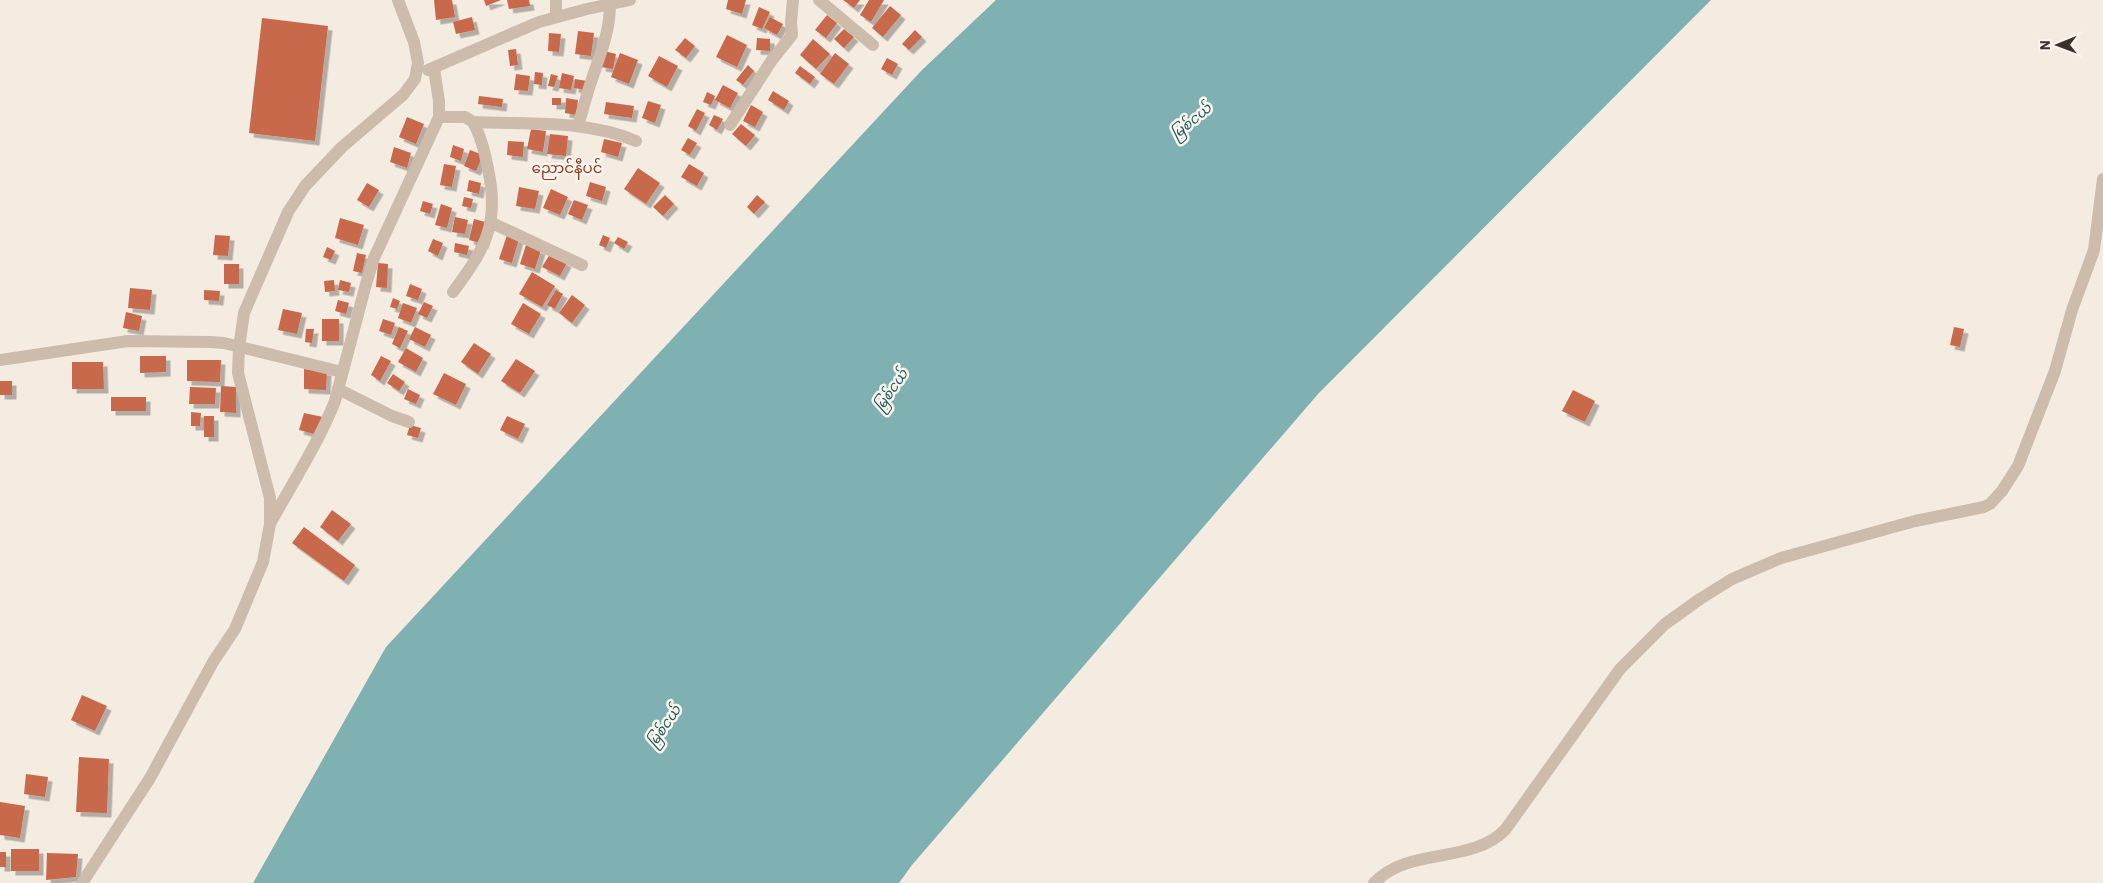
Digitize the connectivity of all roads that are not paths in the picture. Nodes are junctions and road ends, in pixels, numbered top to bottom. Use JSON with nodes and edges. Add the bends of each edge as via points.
{"nodes":[{"id":1,"x":398,"y":0,"type":"edge"},
{"id":2,"x":556,"y":0,"type":"edge"},
{"id":3,"x":630,"y":0,"type":"edge"},
{"id":4,"x":793,"y":0,"type":"edge"},
{"id":5,"x":819,"y":0,"type":"edge"},
{"id":6,"x":610,"y":4,"type":"junction"},
{"id":7,"x":556,"y":17,"type":"junction"},
{"id":8,"x":873,"y":45,"type":"dead end"},
{"id":9,"x":434,"y":69,"type":"junction"},
{"id":10,"x":416,"y":74,"type":"junction"},
{"id":11,"x":439,"y":116,"type":"junction"},
{"id":12,"x":474,"y":122,"type":"junction"},
{"id":13,"x":730,"y":125,"type":"dead end"},
{"id":14,"x":578,"y":126,"type":"junction"},
{"id":15,"x":636,"y":141,"type":"dead end"},
{"id":16,"x":2103,"y":179,"type":"edge"},
{"id":17,"x":492,"y":223,"type":"junction"},
{"id":18,"x":582,"y":265,"type":"dead end"},
{"id":19,"x":453,"y":292,"type":"dead end"},
{"id":20,"x":239,"y":348,"type":"junction"},
{"id":21,"x":0,"y":360,"type":"edge"},
{"id":22,"x":342,"y":372,"type":"junction"},
{"id":23,"x":338,"y":389,"type":"junction"},
{"id":24,"x":409,"y":422,"type":"dead end"},
{"id":25,"x":270,"y":524,"type":"junction"},
{"id":26,"x":82,"y":883,"type":"edge"},
{"id":27,"x":1374,"y":883,"type":"edge"}],
"edges":[{"from":1,"to":10,"type":"street","via":[[414,42],[418,63]]},
{"from":2,"to":7,"type":"street"},
{"from":3,"to":6,"type":"street"},
{"from":4,"to":13,"type":"street","via":[[792,35]]},
{"from":5,"to":8,"type":"street"},
{"from":6,"to":7,"type":"street"},
{"from":6,"to":14,"type":"street","via":[[605,45]]},
{"from":7,"to":9,"type":"street"},
{"from":9,"to":10,"type":"street"},
{"from":9,"to":11,"type":"street","via":[[440,101]]},
{"from":10,"to":20,"type":"street","via":[[403,95],[342,147],[305,186],[288,212],[244,313]]},
{"from":11,"to":12,"type":"street"},
{"from":11,"to":22,"type":"street","via":[[374,258]]},
{"from":12,"to":14,"type":"street"},
{"from":12,"to":17,"type":"street","via":[[490,176],[494,205]]},
{"from":14,"to":15,"type":"street","via":[[607,130]]},
{"from":16,"to":27,"type":"street","via":[[2094,250],[2052,380],[2018,466],[1990,504],[1781,558],[1732,579],[1665,624],[1625,662],[1496,838],[1470,850],[1424,858],[1389,872]]},
{"from":17,"to":18,"type":"street"},
{"from":17,"to":19,"type":"street","via":[[480,252]]},
{"from":20,"to":21,"type":"street","via":[[210,342],[128,341]]},
{"from":20,"to":22,"type":"street"},
{"from":20,"to":25,"type":"street","via":[[238,373],[270,498]]},
{"from":22,"to":23,"type":"street"},
{"from":23,"to":24,"type":"street"},
{"from":23,"to":25,"type":"street","via":[[320,436]]},
{"from":25,"to":26,"type":"street","via":[[263,562],[235,629],[213,662],[150,778]]}]}
